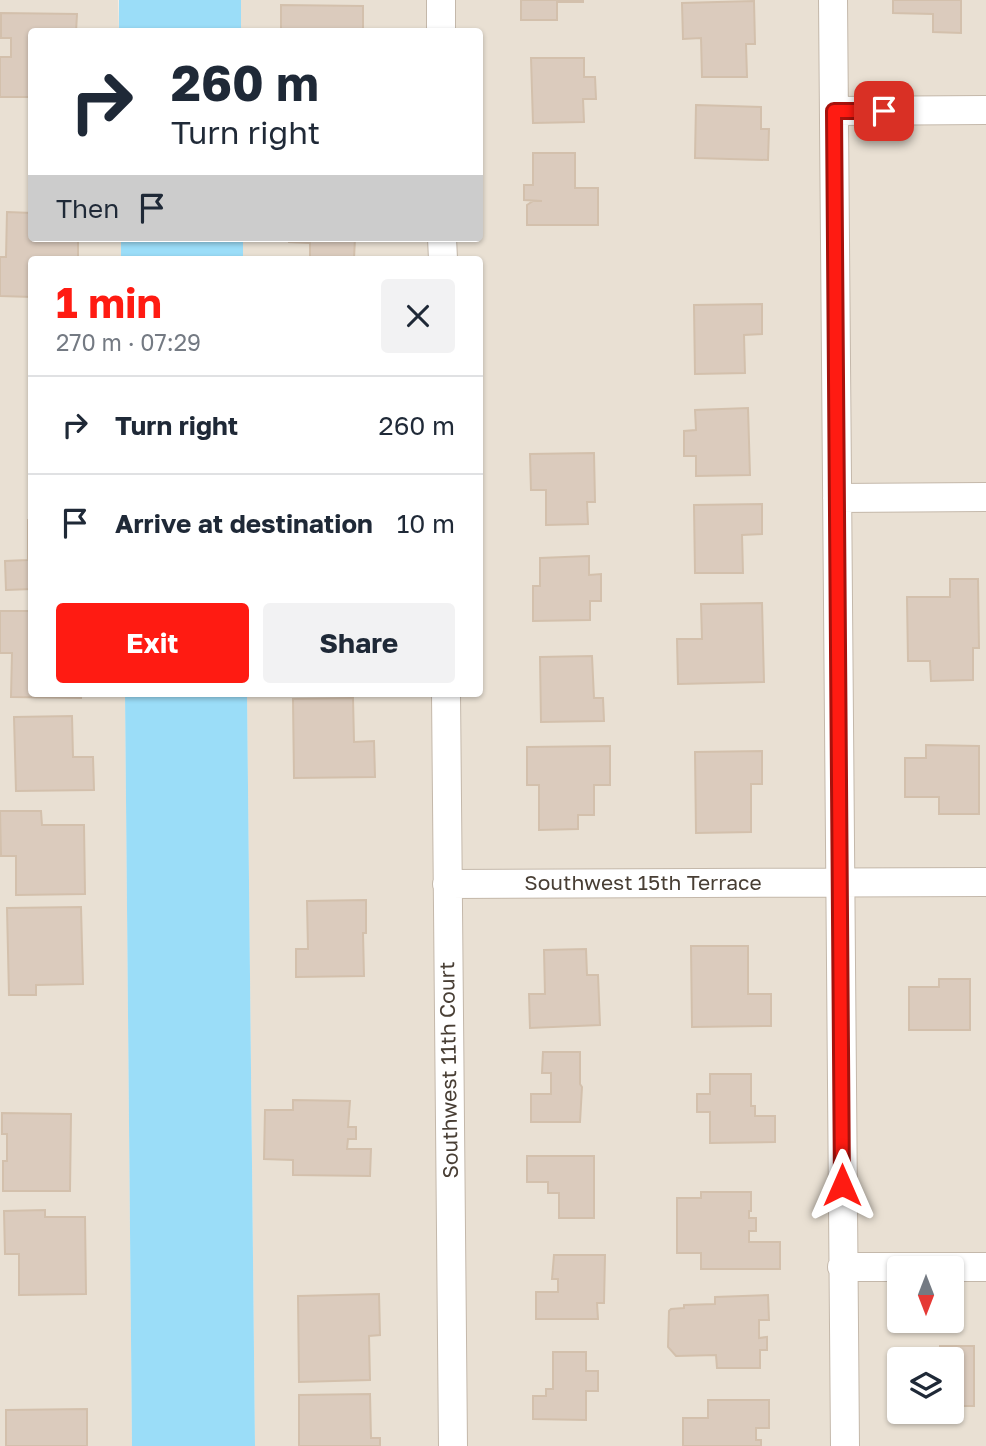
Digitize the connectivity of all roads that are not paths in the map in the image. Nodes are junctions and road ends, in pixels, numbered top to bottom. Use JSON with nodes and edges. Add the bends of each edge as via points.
{"nodes":[{"id":1,"x":441,"y":0,"type":"edge"},
{"id":2,"x":833,"y":0,"type":"edge"},
{"id":3,"x":441,"y":28,"type":"edge"},
{"id":4,"x":986,"y":110,"type":"edge"},
{"id":5,"x":834,"y":111,"type":"junction"},
{"id":6,"x":986,"y":497,"type":"edge"},
{"id":7,"x":836,"y":498,"type":"junction"},
{"id":8,"x":446,"y":697,"type":"edge"},
{"id":9,"x":986,"y":882,"type":"edge"},
{"id":10,"x":840,"y":883,"type":"junction"},
{"id":11,"x":447,"y":884,"type":"junction"},
{"id":12,"x":842,"y":1267,"type":"junction"},
{"id":13,"x":986,"y":1267,"type":"edge"},
{"id":14,"x":453,"y":1446,"type":"edge"},
{"id":15,"x":845,"y":1446,"type":"edge"}],
"edges":[{"from":1,"to":3,"type":"street"},
{"from":2,"to":5,"type":"street"},
{"from":4,"to":5,"type":"street"},
{"from":5,"to":7,"type":"street"},
{"from":6,"to":7,"type":"street"},
{"from":7,"to":10,"type":"street"},
{"from":8,"to":11,"type":"street","name":"Southwest 11th Court"},
{"from":9,"to":10,"type":"street","name":"Southwest 15th Terrace"},
{"from":10,"to":11,"type":"street","name":"Southwest 15th Terrace"},
{"from":10,"to":12,"type":"street"},
{"from":11,"to":14,"type":"street","name":"Southwest 11th Court"},
{"from":12,"to":13,"type":"street"},
{"from":12,"to":15,"type":"street"}]}
